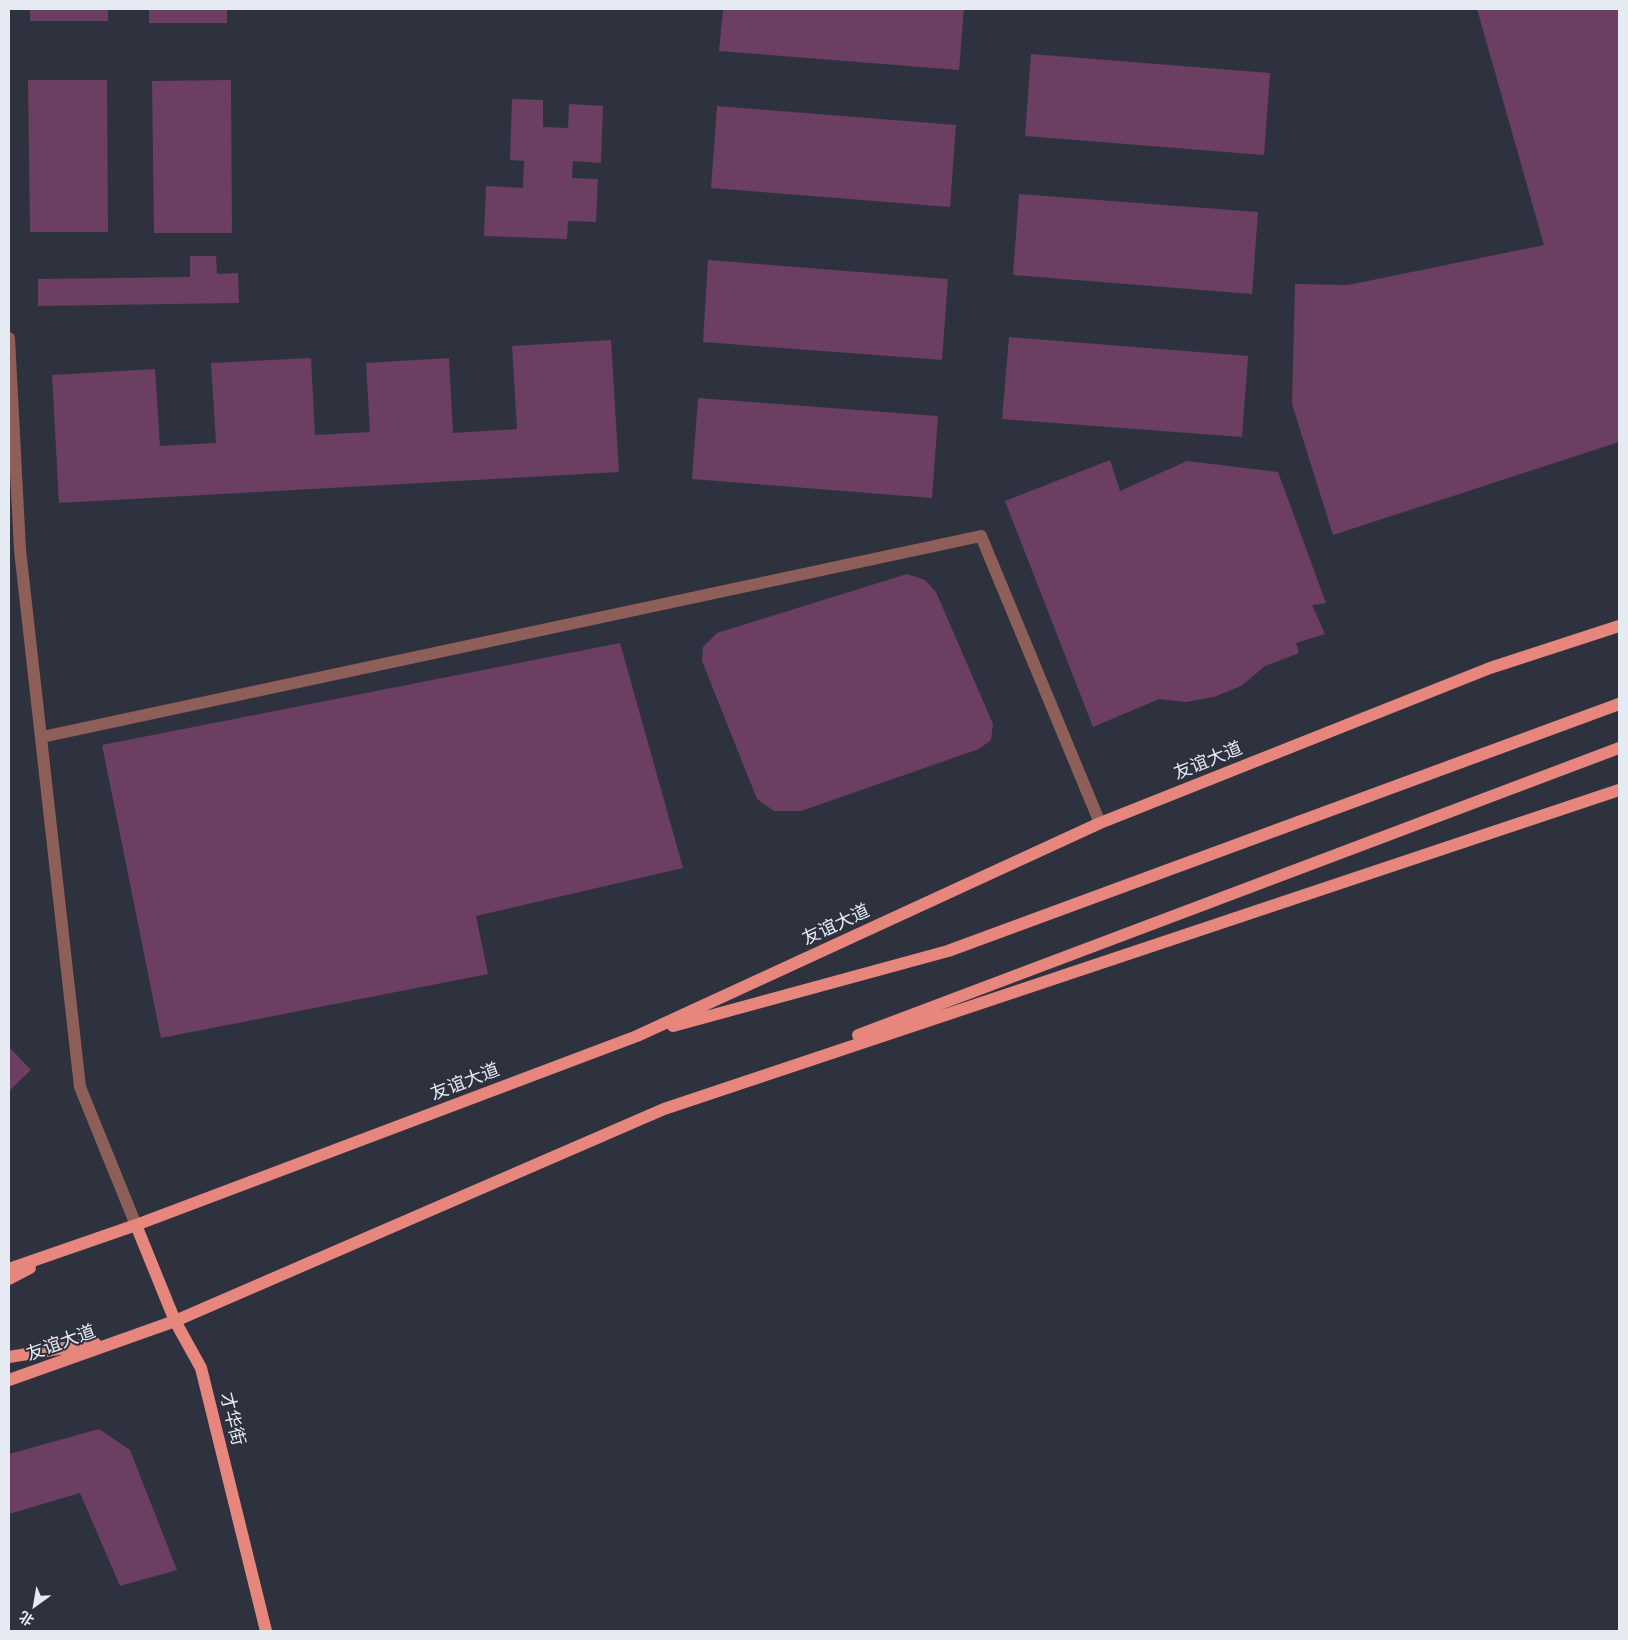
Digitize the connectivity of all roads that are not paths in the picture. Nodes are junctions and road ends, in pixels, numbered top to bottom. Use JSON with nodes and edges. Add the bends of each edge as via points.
{"nodes":[{"id":1,"x":9,"y":338,"type":"edge"},
{"id":2,"x":15,"y":551,"type":"edge"},
{"id":3,"x":1619,"y":626,"type":"edge"},
{"id":4,"x":1619,"y":704,"type":"edge"},
{"id":5,"x":42,"y":737,"type":"junction"},
{"id":6,"x":1619,"y":748,"type":"edge"},
{"id":7,"x":1619,"y":790,"type":"edge"},
{"id":8,"x":1100,"y":823,"type":"junction"},
{"id":9,"x":637,"y":1036,"type":"junction"},
{"id":10,"x":664,"y":1109,"type":"junction"},
{"id":11,"x":136,"y":1225,"type":"junction"},
{"id":12,"x":65,"y":1249,"type":"junction"},
{"id":13,"x":9,"y":1269,"type":"edge"},
{"id":14,"x":9,"y":1279,"type":"edge"},
{"id":15,"x":175,"y":1321,"type":"junction"},
{"id":16,"x":125,"y":1338,"type":"junction"},
{"id":17,"x":9,"y":1357,"type":"edge"},
{"id":18,"x":9,"y":1380,"type":"edge"},
{"id":19,"x":266,"y":1631,"type":"edge"}],
"edges":[{"from":1,"to":2,"type":"street"},
{"from":2,"to":5,"type":"street"},
{"from":3,"to":8,"type":"main road","name":"友谊大道","via":[[1490,668]]},
{"from":4,"to":9,"type":"main road","via":[[948,951]]},
{"from":5,"to":8,"type":"street","via":[[981,536]]},
{"from":5,"to":11,"type":"street","via":[[80,1087]]},
{"from":6,"to":10,"type":"main road"},
{"from":7,"to":10,"type":"main road","name":"友谊大道"},
{"from":8,"to":9,"type":"main road","name":"友谊大道"},
{"from":9,"to":11,"type":"main road","name":"友谊大道"},
{"from":10,"to":15,"type":"main road","name":"友谊大道"},
{"from":11,"to":12,"type":"main road","name":"友谊大道"},
{"from":11,"to":15,"type":"main road","name":"才华街"},
{"from":12,"to":13,"type":"main road","name":"友谊大道"},
{"from":12,"to":14,"type":"main road","name":"友谊大道"},
{"from":15,"to":16,"type":"main road","name":"友谊大道"},
{"from":15,"to":19,"type":"main road","name":"才华街","via":[[201,1368]]},
{"from":16,"to":17,"type":"main road","name":"友谊大道"},
{"from":16,"to":18,"type":"main road","name":"友谊大道"}]}
